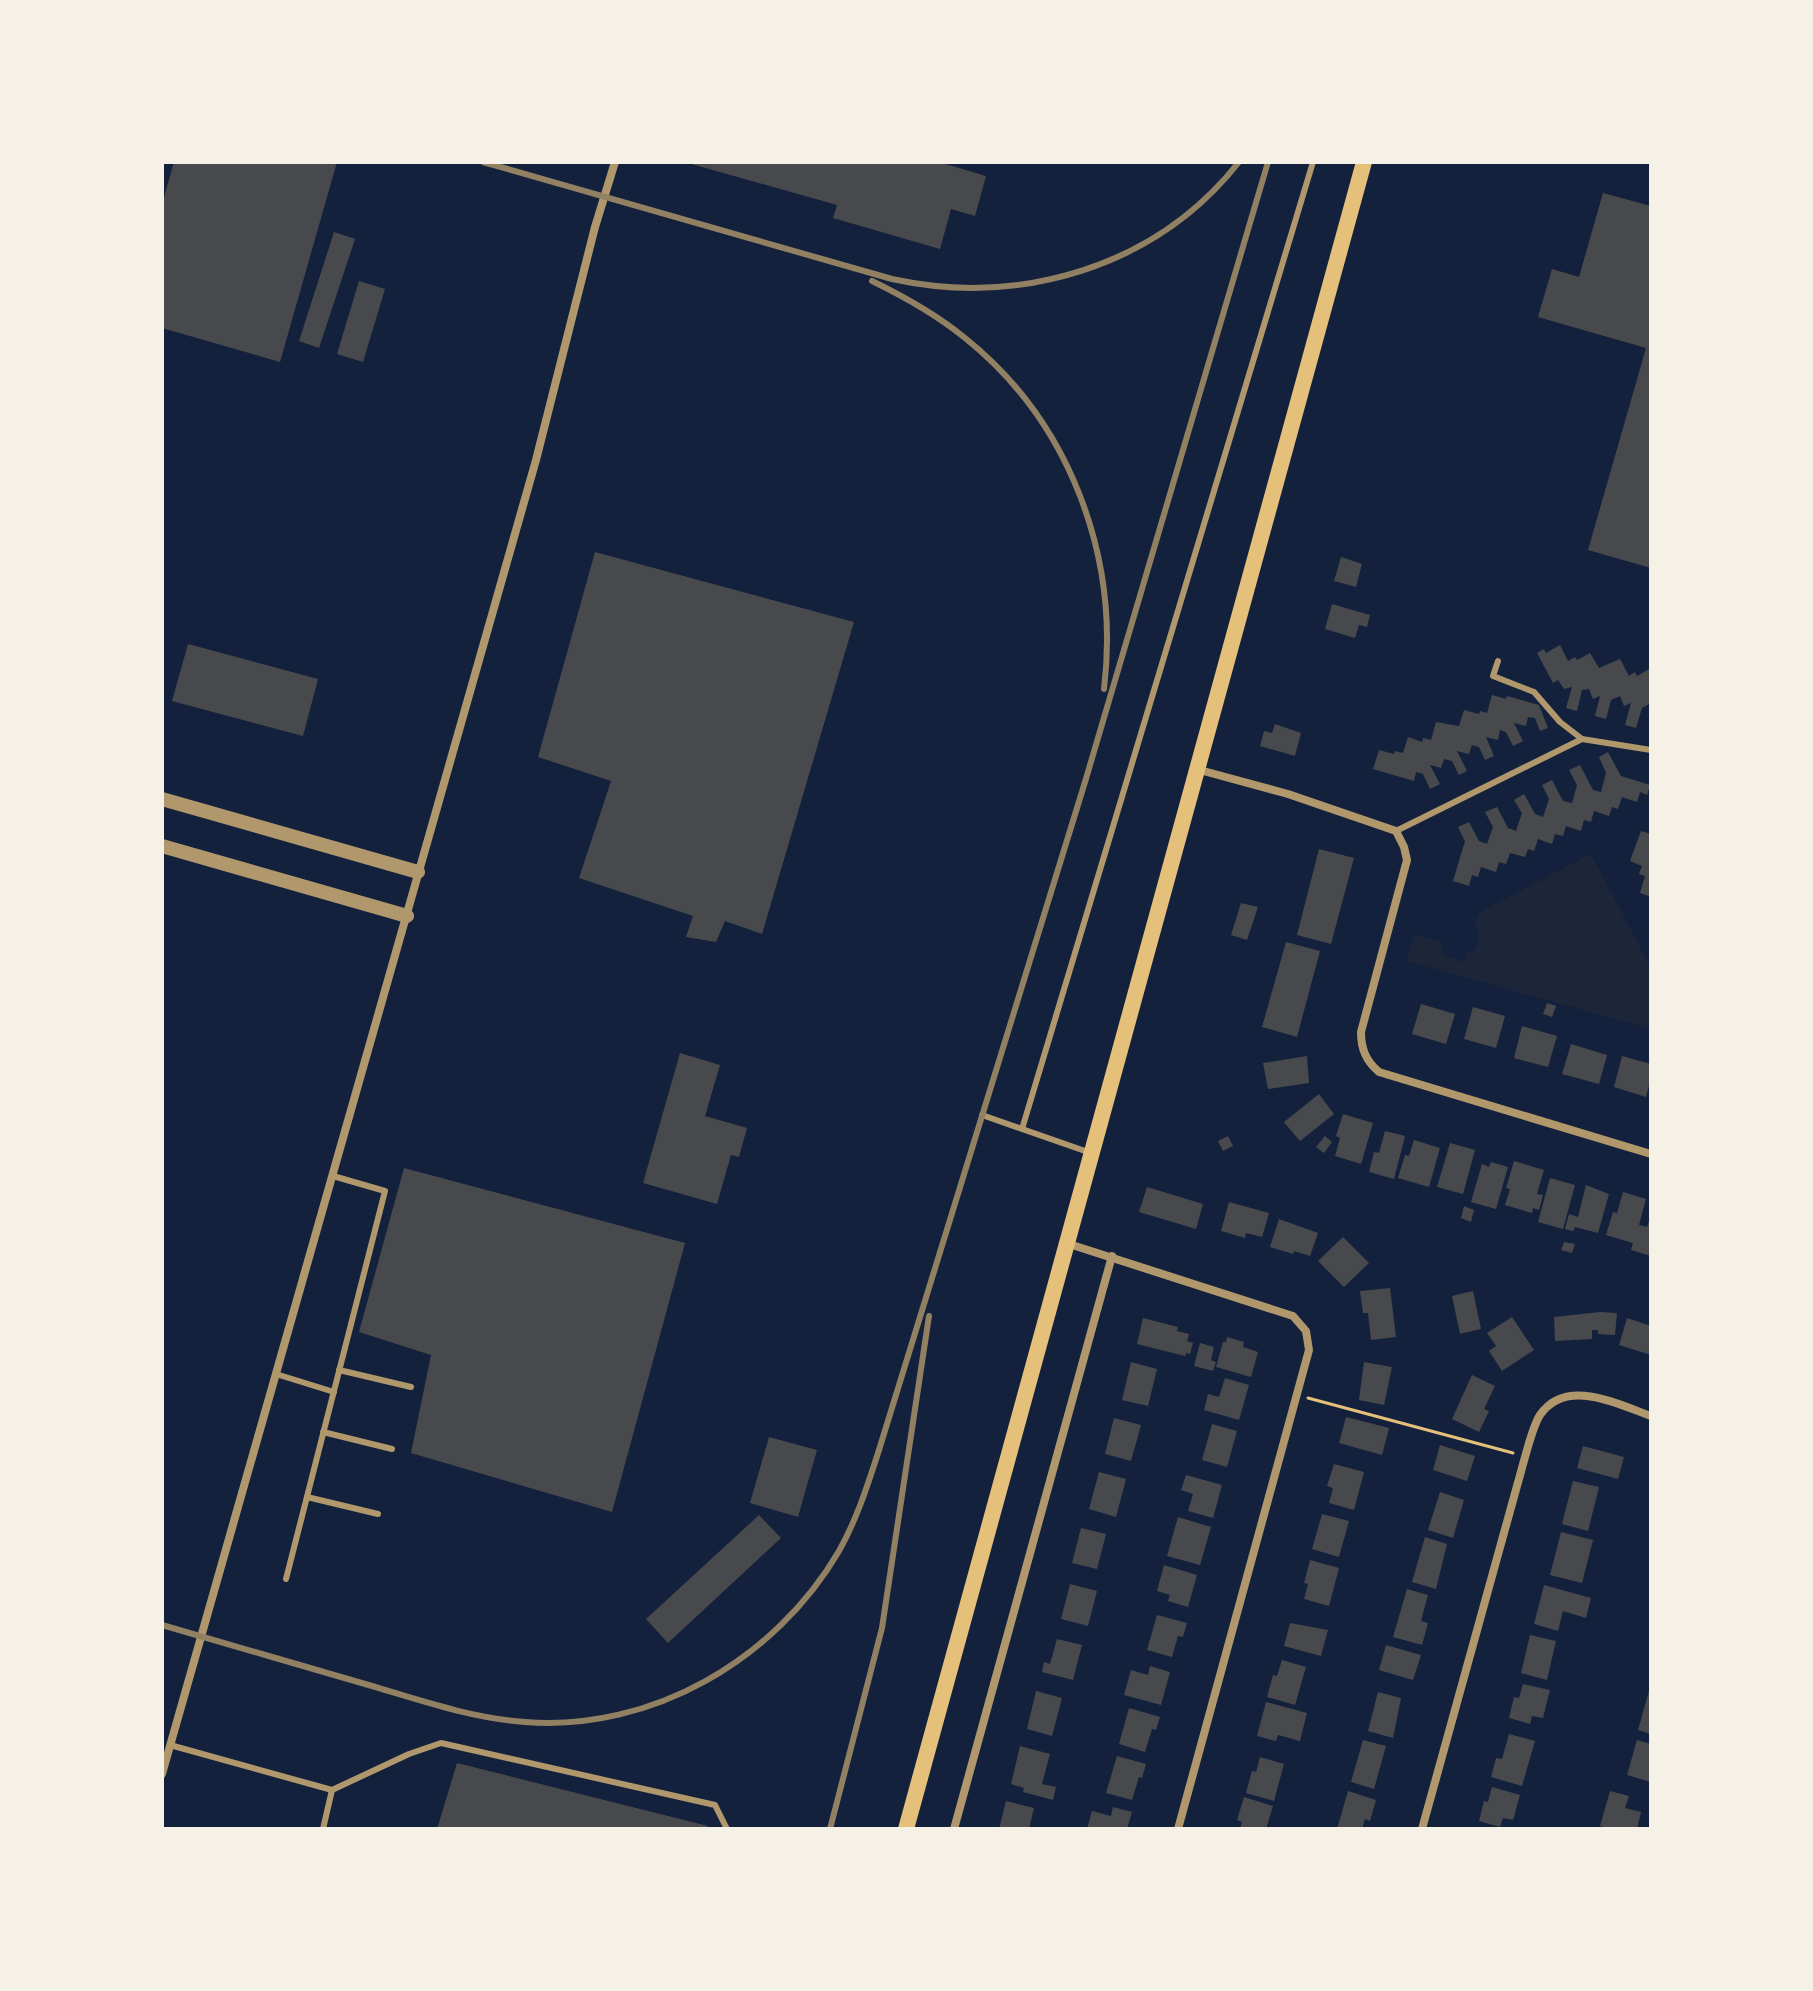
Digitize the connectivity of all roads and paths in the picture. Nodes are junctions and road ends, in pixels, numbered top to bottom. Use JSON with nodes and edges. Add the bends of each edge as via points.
{"nodes":[{"id":1,"x":615,"y":162,"type":"edge"},
{"id":2,"x":1313,"y":162,"type":"edge"},
{"id":3,"x":1364,"y":162,"type":"edge"},
{"id":4,"x":1498,"y":661,"type":"dead end"},
{"id":5,"x":1582,"y":739,"type":"junction"},
{"id":6,"x":1651,"y":750,"type":"edge"},
{"id":7,"x":1196,"y":769,"type":"junction"},
{"id":8,"x":162,"y":799,"type":"edge"},
{"id":9,"x":1396,"y":831,"type":"junction"},
{"id":10,"x":162,"y":846,"type":"edge"},
{"id":11,"x":418,"y":872,"type":"junction"},
{"id":12,"x":407,"y":916,"type":"junction"},
{"id":13,"x":982,"y":1115,"type":"dead end"},
{"id":14,"x":1022,"y":1129,"type":"junction"},
{"id":15,"x":1091,"y":1153,"type":"junction"},
{"id":16,"x":1651,"y":1154,"type":"edge"},
{"id":17,"x":333,"y":1176,"type":"junction"},
{"id":18,"x":1066,"y":1243,"type":"junction"},
{"id":19,"x":1112,"y":1256,"type":"junction"},
{"id":20,"x":339,"y":1370,"type":"junction"},
{"id":21,"x":276,"y":1374,"type":"junction"},
{"id":22,"x":411,"y":1387,"type":"dead end"},
{"id":23,"x":334,"y":1392,"type":"junction"},
{"id":24,"x":1296,"y":1395,"type":"junction"},
{"id":25,"x":1651,"y":1416,"type":"edge"},
{"id":26,"x":323,"y":1432,"type":"junction"},
{"id":27,"x":392,"y":1449,"type":"dead end"},
{"id":28,"x":1525,"y":1457,"type":"junction"},
{"id":29,"x":307,"y":1497,"type":"junction"},
{"id":30,"x":378,"y":1514,"type":"dead end"},
{"id":31,"x":286,"y":1579,"type":"dead end"},
{"id":32,"x":170,"y":1745,"type":"junction"},
{"id":33,"x":162,"y":1774,"type":"edge"},
{"id":34,"x":332,"y":1790,"type":"junction"},
{"id":35,"x":323,"y":1829,"type":"edge"},
{"id":36,"x":727,"y":1829,"type":"edge"},
{"id":37,"x":906,"y":1829,"type":"edge"},
{"id":38,"x":954,"y":1829,"type":"edge"},
{"id":39,"x":1178,"y":1829,"type":"edge"},
{"id":40,"x":1422,"y":1829,"type":"edge"}],
"edges":[{"from":1,"to":11,"type":"street"},
{"from":2,"to":14,"type":"lane"},
{"from":3,"to":7,"type":"main road"},
{"from":4,"to":5,"type":"lane","via":[[1493,676],[1534,692]]},
{"from":5,"to":6,"type":"lane"},
{"from":5,"to":9,"type":"lane"},
{"from":7,"to":9,"type":"street"},
{"from":7,"to":15,"type":"main road"},
{"from":8,"to":11,"type":"street"},
{"from":9,"to":16,"type":"street","via":[[1407,860],[1361,1032],[1361,1046],[1371,1065],[1379,1072]]},
{"from":10,"to":12,"type":"street"},
{"from":11,"to":12,"type":"street"},
{"from":12,"to":17,"type":"street"},
{"from":13,"to":14,"type":"lane"},
{"from":14,"to":15,"type":"lane"},
{"from":15,"to":18,"type":"main road"},
{"from":17,"to":20,"type":"lane","via":[[385,1191]]},
{"from":17,"to":21,"type":"street"},
{"from":18,"to":19,"type":"street"},
{"from":18,"to":37,"type":"main road"},
{"from":19,"to":24,"type":"street","via":[[1293,1316],[1306,1331],[1309,1350]]},
{"from":19,"to":38,"type":"street"},
{"from":20,"to":22,"type":"lane"},
{"from":20,"to":23,"type":"lane"},
{"from":21,"to":23,"type":"lane"},
{"from":21,"to":32,"type":"street"},
{"from":23,"to":26,"type":"lane"},
{"from":24,"to":28,"type":"path"},
{"from":24,"to":39,"type":"street"},
{"from":25,"to":28,"type":"street","via":[[1576,1394],[1555,1399],[1539,1416]]},
{"from":26,"to":27,"type":"lane"},
{"from":26,"to":29,"type":"lane"},
{"from":28,"to":40,"type":"street"},
{"from":29,"to":30,"type":"lane"},
{"from":29,"to":31,"type":"lane"},
{"from":32,"to":33,"type":"street"},
{"from":32,"to":34,"type":"lane"},
{"from":34,"to":35,"type":"lane"},
{"from":34,"to":36,"type":"lane","via":[[441,1743],[715,1805]]}]}
